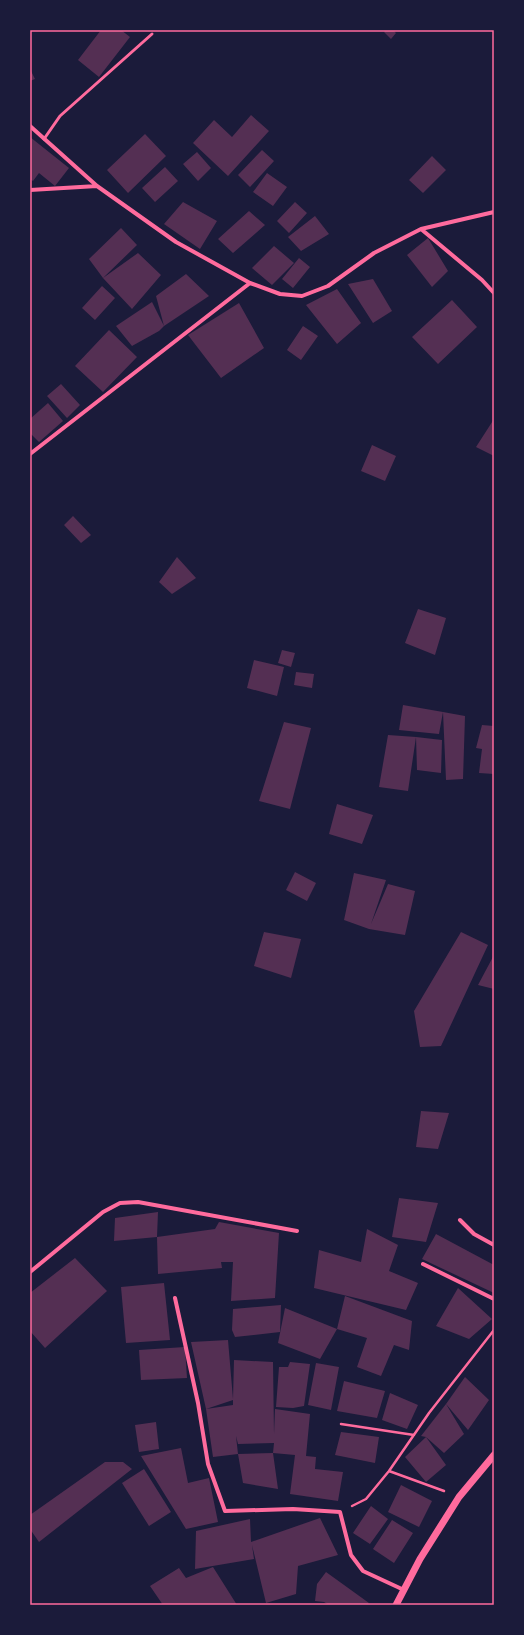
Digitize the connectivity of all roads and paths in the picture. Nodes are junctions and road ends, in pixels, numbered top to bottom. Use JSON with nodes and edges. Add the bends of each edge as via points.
{"nodes":[{"id":1,"x":152,"y":34,"type":"dead end"},
{"id":2,"x":30,"y":126,"type":"edge"},
{"id":3,"x":44,"y":139,"type":"junction"},
{"id":4,"x":97,"y":186,"type":"junction"},
{"id":5,"x":30,"y":190,"type":"edge"},
{"id":6,"x":494,"y":212,"type":"edge"},
{"id":7,"x":421,"y":229,"type":"junction"},
{"id":8,"x":250,"y":283,"type":"junction"},
{"id":9,"x":494,"y":293,"type":"edge"},
{"id":10,"x":30,"y":454,"type":"edge"},
{"id":11,"x":460,"y":1220,"type":"dead end"},
{"id":12,"x":297,"y":1231,"type":"dead end"},
{"id":13,"x":494,"y":1245,"type":"edge"},
{"id":14,"x":423,"y":1264,"type":"dead end"},
{"id":15,"x":30,"y":1272,"type":"edge"},
{"id":16,"x":175,"y":1298,"type":"dead end"},
{"id":17,"x":494,"y":1299,"type":"edge"},
{"id":18,"x":494,"y":1330,"type":"edge"},
{"id":19,"x":341,"y":1424,"type":"dead end"},
{"id":20,"x":414,"y":1435,"type":"junction"},
{"id":21,"x":494,"y":1455,"type":"edge"},
{"id":22,"x":389,"y":1471,"type":"junction"},
{"id":23,"x":459,"y":1497,"type":"junction"},
{"id":24,"x":340,"y":1512,"type":"junction"},
{"id":25,"x":404,"y":1590,"type":"junction"},
{"id":26,"x":396,"y":1605,"type":"edge"}],
"edges":[{"from":1,"to":3,"type":"lane","via":[[60,116]]},
{"from":2,"to":3,"type":"street"},
{"from":3,"to":4,"type":"street"},
{"from":4,"to":5,"type":"street"},
{"from":4,"to":8,"type":"street","via":[[176,242]]},
{"from":6,"to":7,"type":"street"},
{"from":7,"to":8,"type":"street","via":[[374,253],[339,279],[315,292],[302,296],[280,294]]},
{"from":7,"to":9,"type":"street"},
{"from":8,"to":10,"type":"street"},
{"from":11,"to":13,"type":"street","via":[[474,1234]]},
{"from":12,"to":15,"type":"street","via":[[138,1202],[120,1203],[103,1212]]},
{"from":14,"to":17,"type":"street"},
{"from":16,"to":24,"type":"street","via":[[198,1403],[208,1464],[225,1511],[293,1509]]},
{"from":18,"to":20,"type":"path"},
{"from":19,"to":20,"type":"path"},
{"from":20,"to":22,"type":"path"},
{"from":21,"to":23,"type":"street"},
{"from":22,"to":23,"type":"path"},
{"from":22,"to":24,"type":"path","via":[[366,1499]]},
{"from":23,"to":25,"type":"street","via":[[420,1558]]},
{"from":24,"to":25,"type":"street","via":[[351,1555],[363,1571]]},
{"from":25,"to":26,"type":"street"}]}
